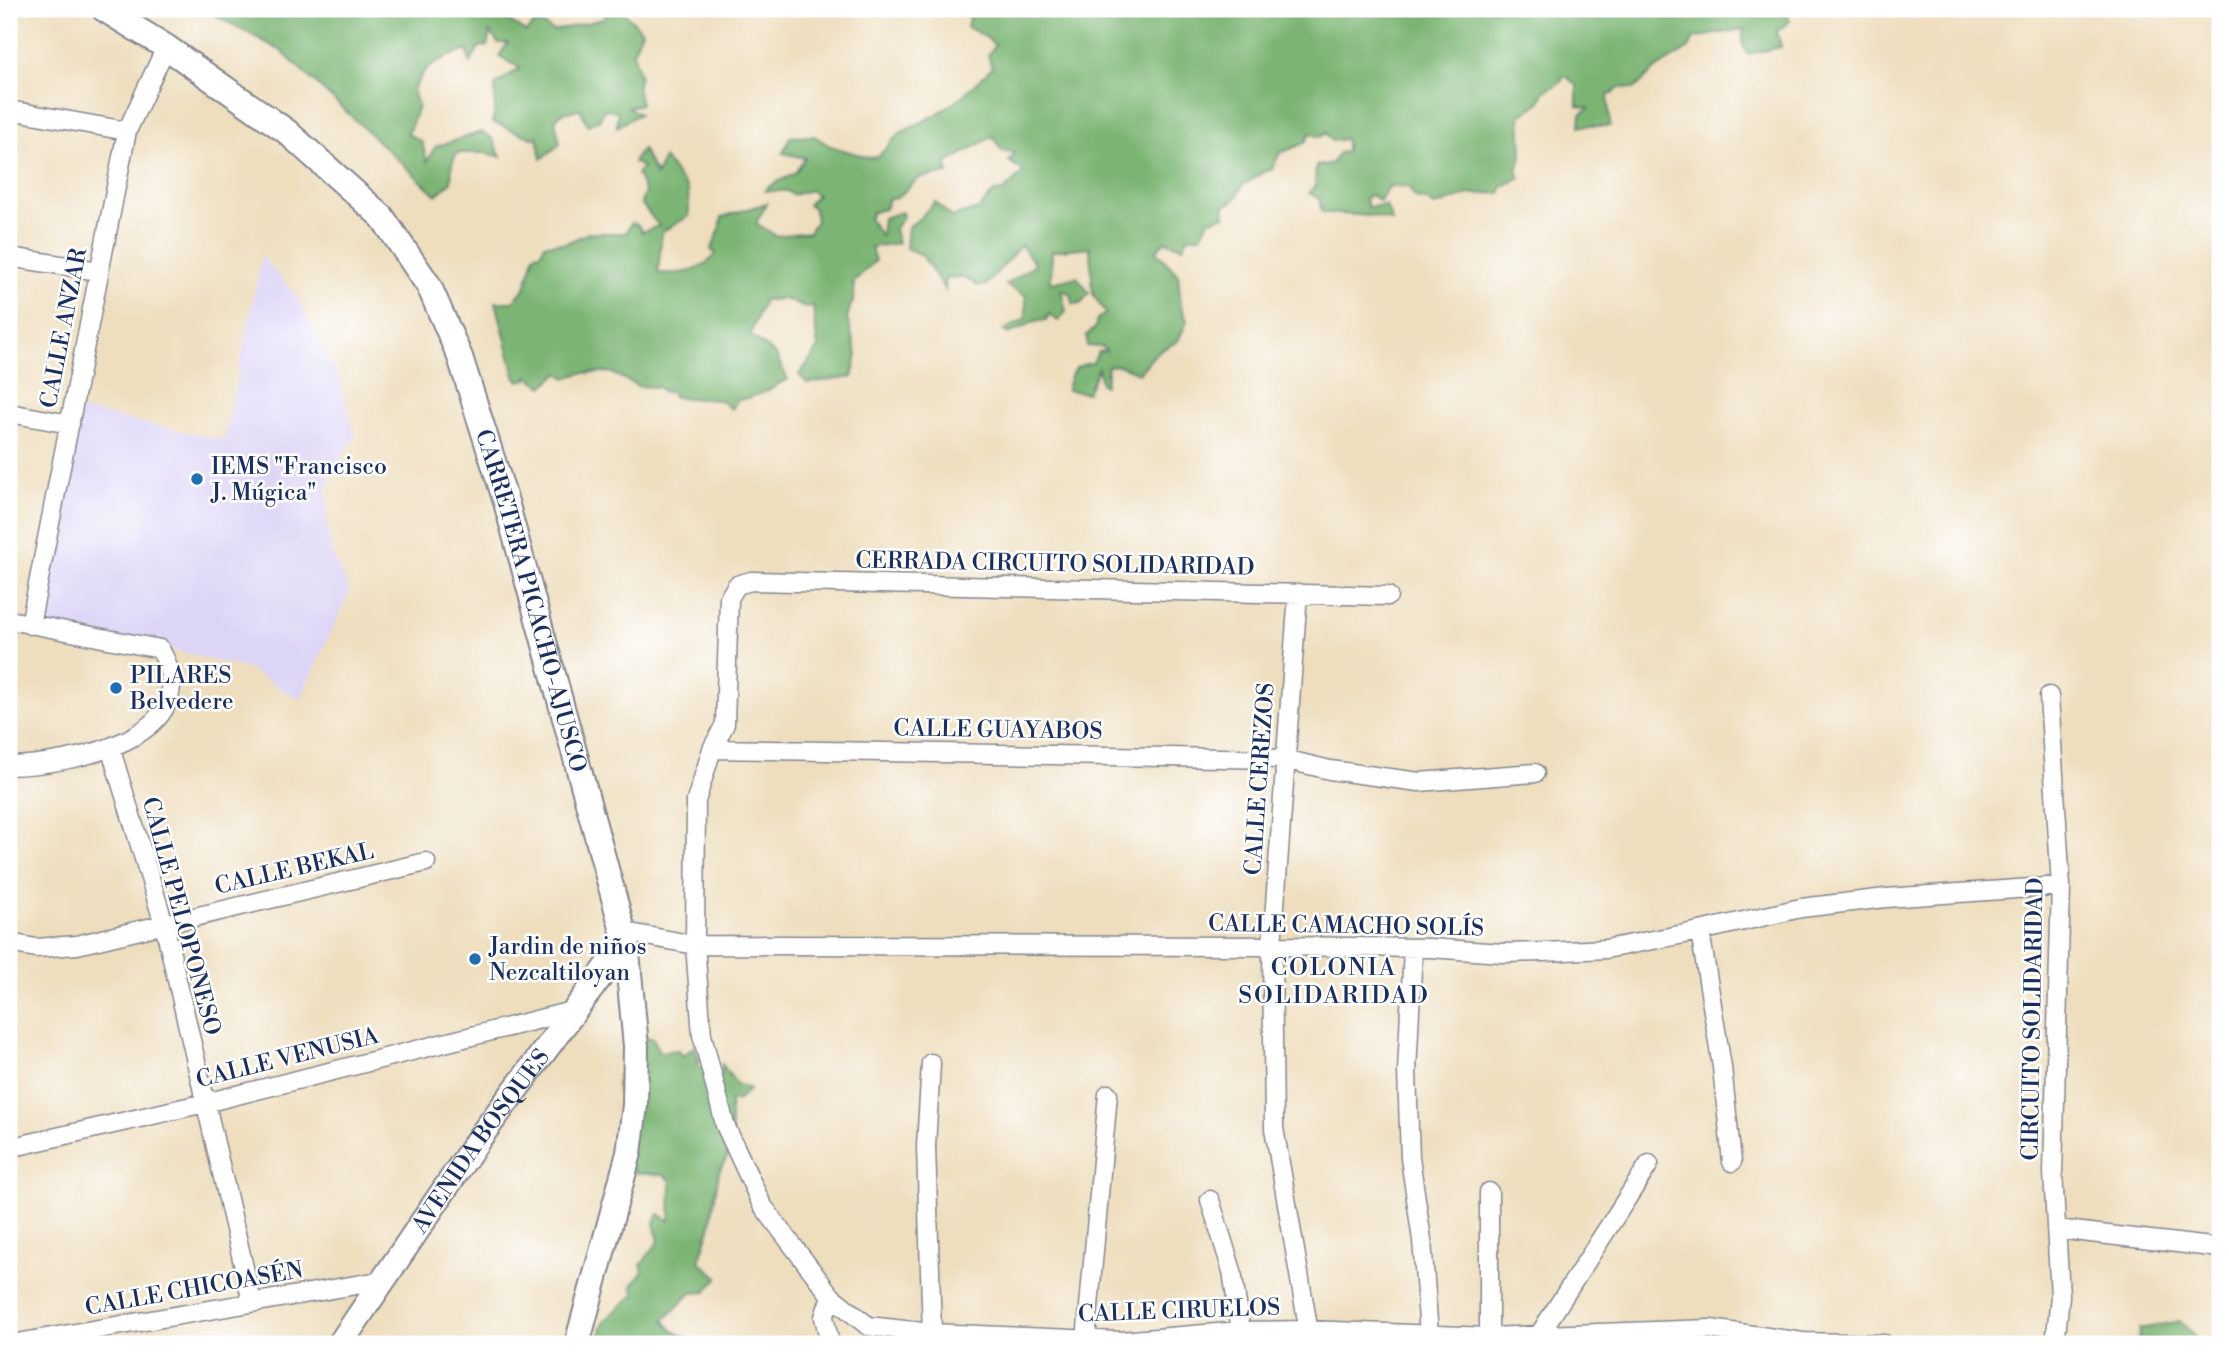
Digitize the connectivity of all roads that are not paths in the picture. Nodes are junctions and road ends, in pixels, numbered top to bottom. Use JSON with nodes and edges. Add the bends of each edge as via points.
{"nodes":[{"id":1,"x":104,"y":9,"type":"edge"},
{"id":2,"x":166,"y":47,"type":"junction"},
{"id":3,"x":9,"y":110,"type":"edge"},
{"id":4,"x":127,"y":131,"type":"junction"},
{"id":5,"x":9,"y":257,"type":"edge"},
{"id":6,"x":99,"y":271,"type":"junction"},
{"id":7,"x":9,"y":413,"type":"edge"},
{"id":8,"x":70,"y":424,"type":"junction"},
{"id":9,"x":1298,"y":593,"type":"junction"},
{"id":10,"x":1388,"y":596,"type":"dead end"},
{"id":11,"x":729,"y":598,"type":"joint"},
{"id":12,"x":9,"y":620,"type":"edge"},
{"id":13,"x":30,"y":625,"type":"junction"},
{"id":14,"x":2049,"y":696,"type":"dead end"},
{"id":15,"x":110,"y":747,"type":"junction"},
{"id":16,"x":712,"y":749,"type":"junction"},
{"id":17,"x":1284,"y":759,"type":"junction"},
{"id":18,"x":9,"y":766,"type":"edge"},
{"id":19,"x":1535,"y":774,"type":"dead end"},
{"id":20,"x":426,"y":862,"type":"dead end"},
{"id":21,"x":2061,"y":886,"type":"junction"},
{"id":22,"x":164,"y":924,"type":"junction"},
{"id":23,"x":1700,"y":931,"type":"junction"},
{"id":24,"x":626,"y":937,"type":"junction"},
{"id":25,"x":9,"y":943,"type":"edge"},
{"id":26,"x":695,"y":945,"type":"junction"},
{"id":27,"x":1272,"y":946,"type":"junction"},
{"id":28,"x":1413,"y":948,"type":"junction"},
{"id":29,"x":576,"y":1010,"type":"junction"},
{"id":30,"x":931,"y":1063,"type":"dead end"},
{"id":31,"x":1108,"y":1094,"type":"dead end"},
{"id":32,"x":205,"y":1103,"type":"junction"},
{"id":33,"x":9,"y":1149,"type":"edge"},
{"id":34,"x":1732,"y":1162,"type":"dead end"},
{"id":35,"x":1649,"y":1164,"type":"dead end"},
{"id":36,"x":1489,"y":1192,"type":"dead end"},
{"id":37,"x":1210,"y":1200,"type":"dead end"},
{"id":38,"x":2056,"y":1229,"type":"junction"},
{"id":39,"x":2220,"y":1248,"type":"edge"},
{"id":40,"x":385,"y":1280,"type":"junction"},
{"id":41,"x":831,"y":1296,"type":"junction"},
{"id":42,"x":252,"y":1302,"type":"junction"},
{"id":43,"x":1241,"y":1331,"type":"junction"},
{"id":44,"x":932,"y":1333,"type":"junction"},
{"id":45,"x":1429,"y":1335,"type":"junction"},
{"id":46,"x":1539,"y":1335,"type":"junction"},
{"id":47,"x":1309,"y":1337,"type":"edge"},
{"id":48,"x":1489,"y":1337,"type":"junction"},
{"id":49,"x":1086,"y":1340,"type":"junction"},
{"id":50,"x":11,"y":1344,"type":"edge"},
{"id":51,"x":340,"y":1344,"type":"edge"},
{"id":52,"x":577,"y":1344,"type":"edge"},
{"id":53,"x":830,"y":1344,"type":"edge"},
{"id":54,"x":1884,"y":1344,"type":"edge"},
{"id":55,"x":2055,"y":1344,"type":"edge"}],
"edges":[{"from":1,"to":2,"type":"main road","name":"CARRETERA PICACHO-AJUSCO"},
{"from":2,"to":4,"type":"street","name":"CALLE ANZAR"},
{"from":2,"to":24,"type":"main road","name":"CARRETERA PICACHO-AJUSCO","via":[[286,131],[382,217],[429,286],[460,357],[506,502]]},
{"from":3,"to":4,"type":"street"},
{"from":4,"to":6,"type":"street","name":"CALLE ANZAR"},
{"from":5,"to":6,"type":"street"},
{"from":6,"to":8,"type":"street","name":"CALLE ANZAR"},
{"from":7,"to":8,"type":"street"},
{"from":8,"to":13,"type":"street","name":"CALLE ANZAR"},
{"from":9,"to":10,"type":"street","name":"CERRADA CIRCUITO SOLIDARIDAD"},
{"from":9,"to":11,"type":"street","name":"CERRADA CIRCUITO SOLIDARIDAD","via":[[751,581],[737,585]]},
{"from":9,"to":17,"type":"street","name":"CALLE CEREZOS"},
{"from":11,"to":16,"type":"street","name":"CALLE CIRUELOS","via":[[725,724]]},
{"from":12,"to":13,"type":"street"},
{"from":13,"to":15,"type":"street","via":[[160,649],[170,667],[165,706],[143,731]]},
{"from":14,"to":21,"type":"street","name":"CIRCUITO SOLIDARIDAD"},
{"from":15,"to":18,"type":"street","via":[[38,765]]},
{"from":15,"to":22,"type":"street","name":"CALLE PELOPONESO"},
{"from":16,"to":17,"type":"street","name":"CALLE GUAYABOS"},
{"from":16,"to":26,"type":"street","name":"CALLE CIRUELOS","via":[[696,801]]},
{"from":17,"to":19,"type":"street","name":"CALLE GUAYABOS","via":[[1419,782]]},
{"from":17,"to":27,"type":"street","name":"CALLE CEREZOS"},
{"from":20,"to":22,"type":"street","name":"CALLE BEKAL"},
{"from":21,"to":23,"type":"street","name":"CALLE CAMACHO SOLÍS","via":[[1801,908]]},
{"from":21,"to":38,"type":"street","name":"CIRCUITO SOLIDARIDAD","via":[[2053,1122]]},
{"from":22,"to":25,"type":"street","name":"CALLE BEKAL","via":[[77,945],[36,948]]},
{"from":22,"to":32,"type":"street","name":"CALLE PELOPONESO"},
{"from":23,"to":28,"type":"street","name":"CALLE CAMACHO SOLÍS","via":[[1606,949],[1503,953]]},
{"from":23,"to":34,"type":"street"},
{"from":24,"to":26,"type":"street","name":"CALLE CAMACHO SOLÍS"},
{"from":24,"to":29,"type":"main road","name":"AVENIDA BOSQUES"},
{"from":24,"to":52,"type":"main road","name":"CARRETERA PICACHO-AJUSCO","via":[[636,1046],[634,1117],[629,1153]]},
{"from":26,"to":27,"type":"street","name":"CALLE CAMACHO SOLÍS"},
{"from":26,"to":41,"type":"street","name":"CALLE CIRUELOS","via":[[702,1035],[725,1125],[762,1205]]},
{"from":27,"to":28,"type":"street","name":"CALLE CAMACHO SOLÍS"},
{"from":27,"to":47,"type":"street","name":"CALLE CEREZOS","via":[[1273,1128]]},
{"from":28,"to":45,"type":"street","via":[[1407,1072],[1410,1158]]},
{"from":29,"to":32,"type":"street","name":"CALLE VENUSIA"},
{"from":29,"to":40,"type":"main road","name":"AVENIDA BOSQUES","via":[[480,1137]]},
{"from":30,"to":44,"type":"street","via":[[926,1146]]},
{"from":31,"to":49,"type":"street"},
{"from":32,"to":33,"type":"street","name":"CALLE VENUSIA"},
{"from":32,"to":42,"type":"street","name":"CALLE PELOPONESO"},
{"from":35,"to":46,"type":"street"},
{"from":36,"to":48,"type":"street"},
{"from":37,"to":43,"type":"street","via":[[1232,1271]]},
{"from":38,"to":39,"type":"street"},
{"from":38,"to":55,"type":"street","name":"CIRCUITO SOLIDARIDAD","via":[[2060,1296]]},
{"from":40,"to":42,"type":"street","name":"CALLE CHICOASÉN"},
{"from":40,"to":51,"type":"main road","name":"AVENIDA BOSQUES"},
{"from":41,"to":44,"type":"street","name":"CALLE CIRUELOS","via":[[872,1328]]},
{"from":41,"to":53,"type":"street","via":[[824,1317]]},
{"from":42,"to":50,"type":"street","name":"CALLE CHICOASÉN"},
{"from":43,"to":47,"type":"street","name":"CALLE CIRUELOS"},
{"from":43,"to":49,"type":"street","name":"CALLE CIRUELOS"},
{"from":44,"to":49,"type":"street","name":"CALLE CIRUELOS"},
{"from":45,"to":47,"type":"street","name":"CALLE CIRUELOS"},
{"from":45,"to":48,"type":"street","name":"CALLE CIRUELOS"},
{"from":46,"to":48,"type":"street","name":"CALLE CIRUELOS"},
{"from":46,"to":54,"type":"street","name":"CALLE CIRUELOS","via":[[1710,1329],[1803,1342]]}]}
